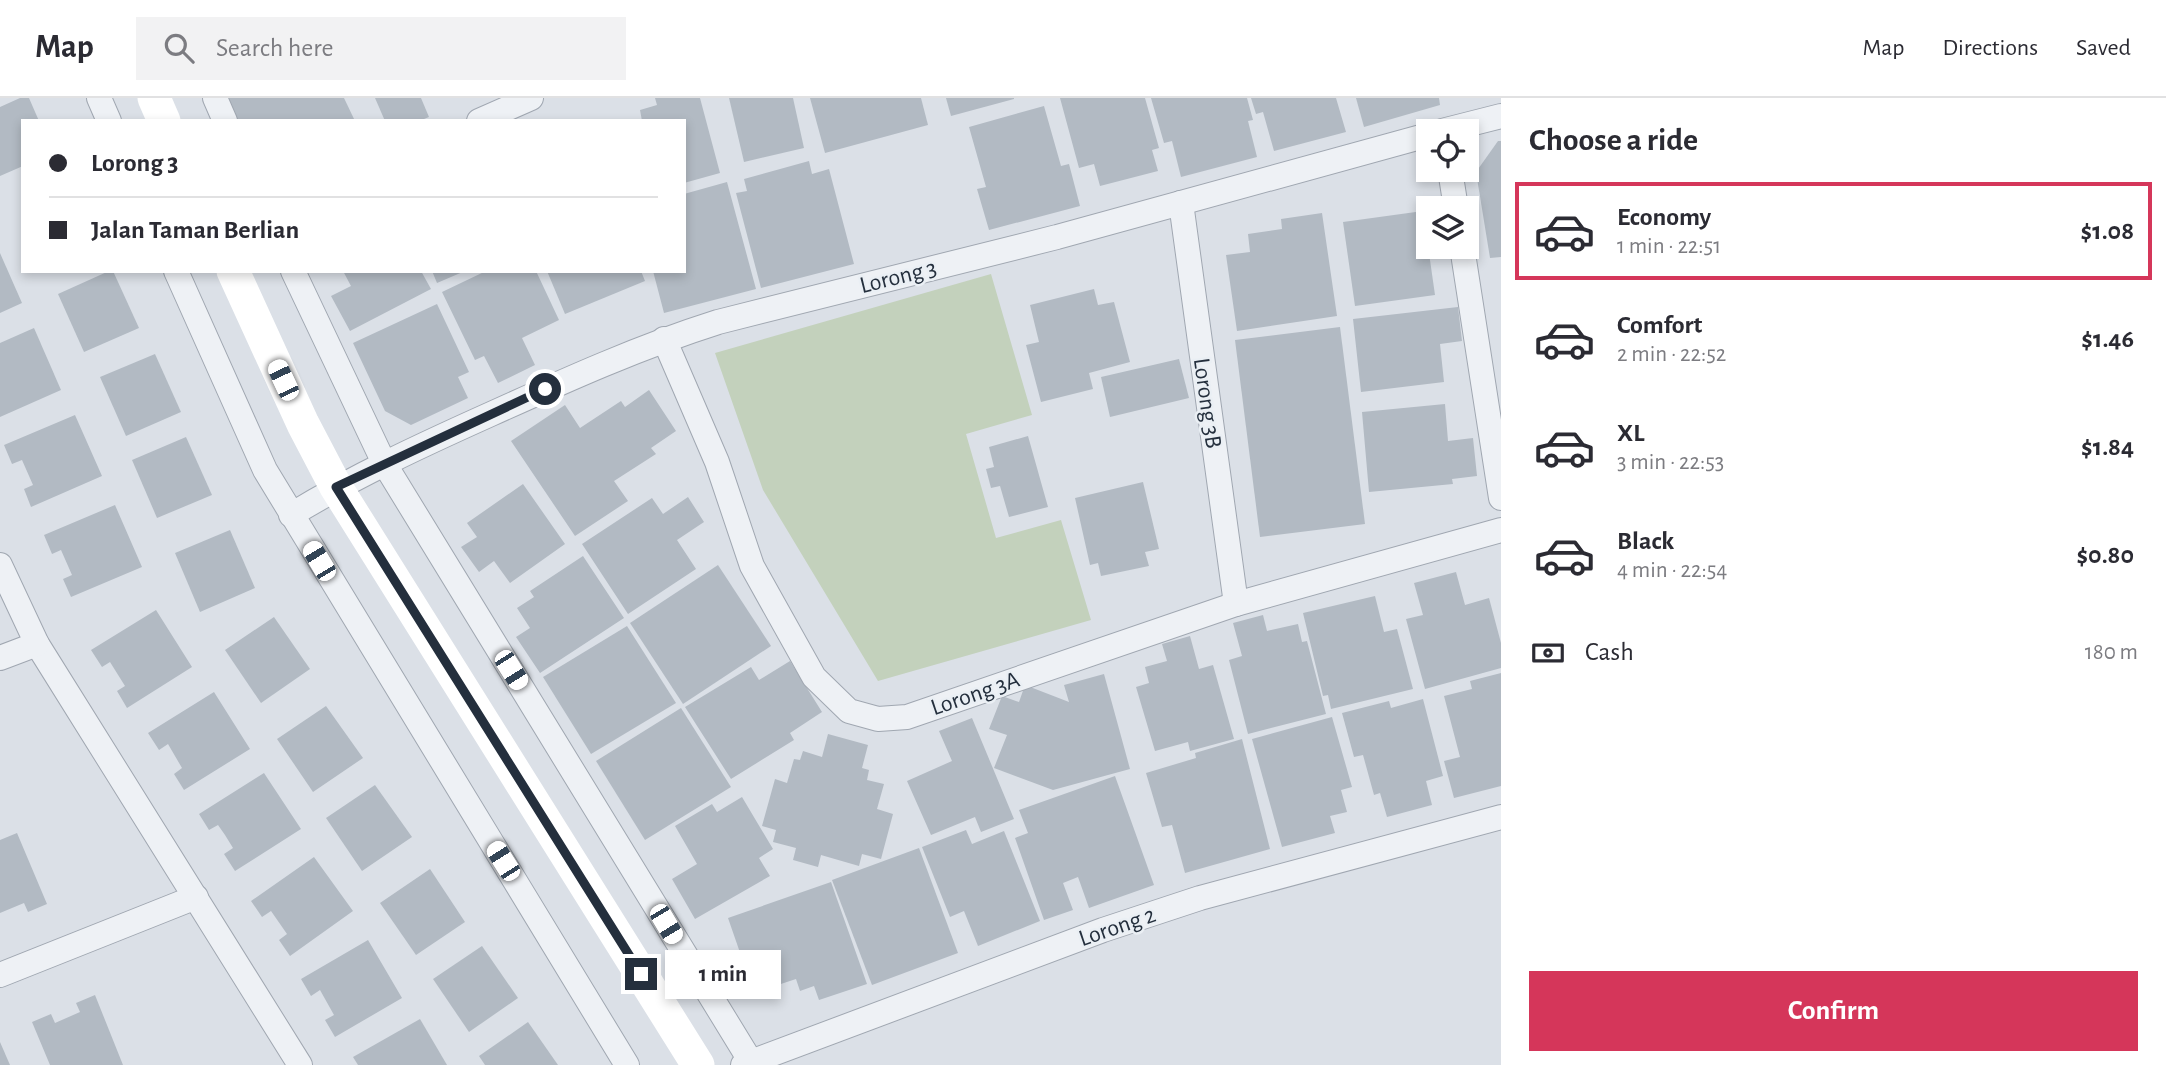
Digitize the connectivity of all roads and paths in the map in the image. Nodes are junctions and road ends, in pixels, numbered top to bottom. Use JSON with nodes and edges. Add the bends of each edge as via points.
{"nodes":[{"id":1,"x":99,"y":98,"type":"edge"},
{"id":2,"x":154,"y":98,"type":"edge"},
{"id":3,"x":215,"y":98,"type":"edge"},
{"id":4,"x":531,"y":98,"type":"edge"},
{"id":5,"x":1501,"y":116,"type":"edge"},
{"id":6,"x":108,"y":119,"type":"edge"},
{"id":7,"x":163,"y":119,"type":"edge"},
{"id":8,"x":224,"y":119,"type":"edge"},
{"id":9,"x":484,"y":119,"type":"edge"},
{"id":10,"x":1479,"y":122,"type":"edge"},
{"id":11,"x":1416,"y":138,"type":"edge"},
{"id":12,"x":1181,"y":203,"type":"junction"},
{"id":13,"x":1464,"y":259,"type":"edge"},
{"id":14,"x":177,"y":273,"type":"edge"},
{"id":15,"x":234,"y":273,"type":"edge"},
{"id":16,"x":294,"y":273,"type":"edge"},
{"id":17,"x":664,"y":339,"type":"junction"},
{"id":18,"x":384,"y":463,"type":"junction"},
{"id":19,"x":336,"y":487,"type":"junction"},
{"id":20,"x":1501,"y":498,"type":"edge"},
{"id":21,"x":290,"y":515,"type":"junction"},
{"id":22,"x":1501,"y":530,"type":"edge"},
{"id":23,"x":0,"y":565,"type":"edge"},
{"id":24,"x":1236,"y":604,"type":"junction"},
{"id":25,"x":37,"y":644,"type":"junction"},
{"id":26,"x":0,"y":658,"type":"edge"},
{"id":27,"x":1501,"y":817,"type":"edge"},
{"id":28,"x":196,"y":897,"type":"junction"},
{"id":29,"x":0,"y":975,"type":"edge"},
{"id":30,"x":747,"y":1064,"type":"edge"},
{"id":31,"x":300,"y":1065,"type":"edge"},
{"id":32,"x":627,"y":1065,"type":"edge"},
{"id":33,"x":698,"y":1065,"type":"edge"}],
"edges":[{"from":1,"to":6,"type":"street"},
{"from":2,"to":7,"type":"street"},
{"from":3,"to":8,"type":"street"},
{"from":4,"to":9,"type":"street"},
{"from":5,"to":10,"type":"street"},
{"from":11,"to":12,"type":"street","name":"Lorong 3"},
{"from":12,"to":17,"type":"street","name":"Lorong 3"},
{"from":12,"to":24,"type":"street","name":"Lorong 3B"},
{"from":13,"to":20,"type":"street"},
{"from":14,"to":21,"type":"street","via":[[265,470]]},
{"from":15,"to":19,"type":"street"},
{"from":16,"to":18,"type":"street"},
{"from":17,"to":18,"type":"street","name":"Lorong 3"},
{"from":17,"to":24,"type":"street","name":"Lorong 3A","via":[[717,462],[752,566],[814,677],[849,711],[878,719],[907,717]]},
{"from":18,"to":19,"type":"street","name":"Lorong 3"},
{"from":18,"to":30,"type":"street"},
{"from":19,"to":21,"type":"street","name":"Lorong 3"},
{"from":19,"to":33,"type":"street"},
{"from":21,"to":32,"type":"street"},
{"from":22,"to":24,"type":"street","name":"Lorong 3A"},
{"from":23,"to":25,"type":"street"},
{"from":25,"to":26,"type":"street"},
{"from":25,"to":28,"type":"street"},
{"from":27,"to":30,"type":"street","name":"Lorong 2","via":[[1200,898]]},
{"from":28,"to":29,"type":"street"},
{"from":28,"to":31,"type":"street"}]}
